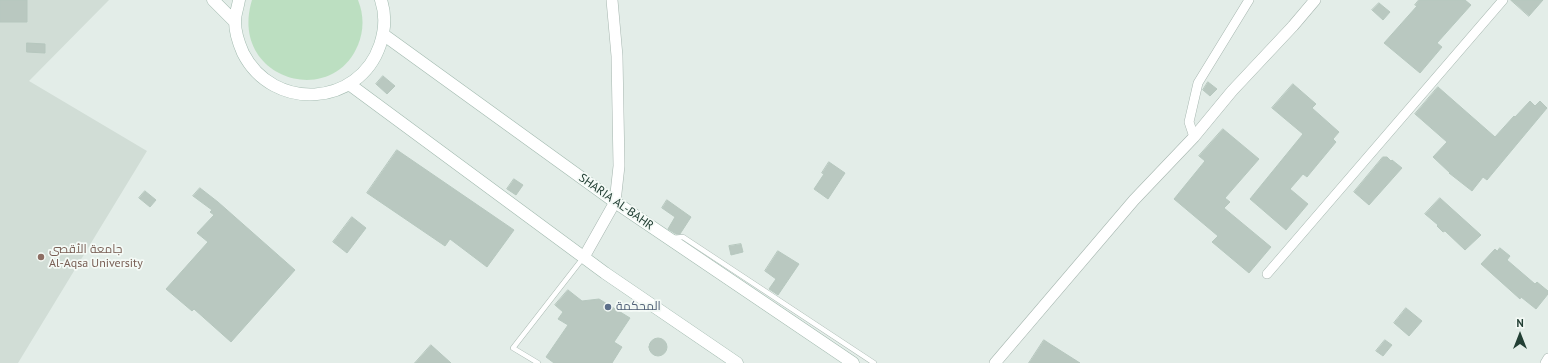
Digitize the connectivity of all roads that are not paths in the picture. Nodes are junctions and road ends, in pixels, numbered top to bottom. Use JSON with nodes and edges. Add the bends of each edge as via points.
{"nodes":[{"id":1,"x":213,"y":0,"type":"edge"},
{"id":2,"x":239,"y":0,"type":"edge"},
{"id":3,"x":381,"y":0,"type":"edge"},
{"id":4,"x":612,"y":0,"type":"edge"},
{"id":5,"x":1249,"y":0,"type":"edge"},
{"id":6,"x":1315,"y":0,"type":"edge"},
{"id":7,"x":1503,"y":0,"type":"edge"},
{"id":8,"x":235,"y":22,"type":"junction"},
{"id":9,"x":384,"y":35,"type":"junction"},
{"id":10,"x":349,"y":84,"type":"junction"},
{"id":11,"x":1194,"y":137,"type":"junction"},
{"id":12,"x":615,"y":202,"type":"junction"},
{"id":13,"x":667,"y":238,"type":"junction"},
{"id":14,"x":584,"y":257,"type":"junction"},
{"id":15,"x":1267,"y":274,"type":"dead end"},
{"id":16,"x":1548,"y":358,"type":"edge"},
{"id":17,"x":538,"y":363,"type":"edge"},
{"id":18,"x":737,"y":363,"type":"edge"},
{"id":19,"x":853,"y":363,"type":"edge"},
{"id":20,"x":874,"y":363,"type":"edge"},
{"id":21,"x":995,"y":363,"type":"edge"},
{"id":22,"x":1545,"y":363,"type":"edge"}],
"edges":[{"from":1,"to":8,"type":"main road"},
{"from":2,"to":8,"type":"main road"},
{"from":3,"to":9,"type":"main road","via":[[384,11]]},
{"from":4,"to":12,"type":"street","via":[[617,56],[619,133]]},
{"from":5,"to":11,"type":"street","via":[[1198,83],[1189,122]]},
{"from":6,"to":11,"type":"street"},
{"from":7,"to":15,"type":"street"},
{"from":8,"to":10,"type":"main road","via":[[239,44],[249,64],[271,84],[284,91],[306,95],[329,93]]},
{"from":9,"to":10,"type":"main road","via":[[377,55],[365,71]]},
{"from":9,"to":12,"type":"main road","name":"SHARIA AL-BAHR"},
{"from":10,"to":14,"type":"main road"},
{"from":11,"to":21,"type":"street","via":[[1134,200]]},
{"from":12,"to":13,"type":"main road","name":"SHARIA AL-BAHR"},
{"from":12,"to":14,"type":"street"},
{"from":13,"to":19,"type":"main road","name":"SHARIA AL-BAHR"},
{"from":13,"to":20,"type":"lane","via":[[683,237]]},
{"from":14,"to":17,"type":"lane","via":[[513,348]]},
{"from":14,"to":18,"type":"main road"},
{"from":16,"to":22,"type":"street"}]}
